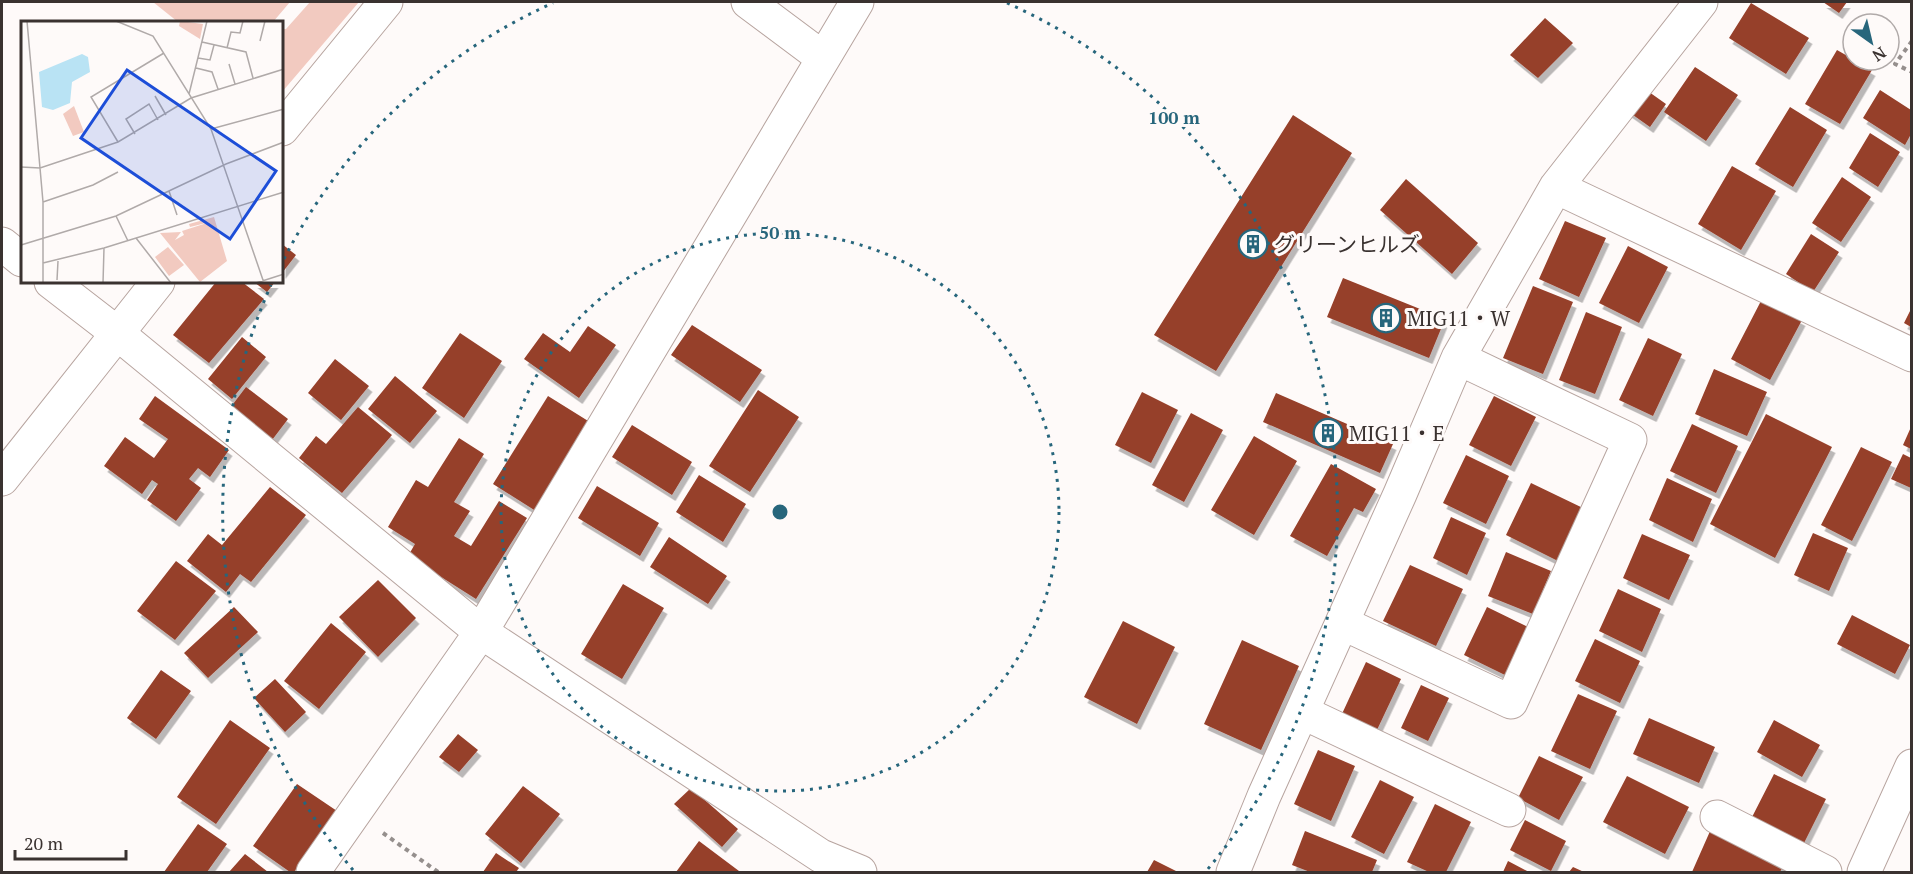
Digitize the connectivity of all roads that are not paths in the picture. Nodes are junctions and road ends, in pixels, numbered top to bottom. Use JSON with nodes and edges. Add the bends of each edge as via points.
{"nodes":[{"id":1,"x":386,"y":2,"type":"edge"},
{"id":2,"x":748,"y":2,"type":"edge"},
{"id":3,"x":857,"y":2,"type":"edge"},
{"id":4,"x":1701,"y":2,"type":"edge"},
{"id":5,"x":823,"y":58,"type":"junction"},
{"id":6,"x":284,"y":127,"type":"edge"},
{"id":7,"x":1556,"y":187,"type":"junction"},
{"id":8,"x":2,"y":244,"type":"edge"},
{"id":9,"x":21,"y":259,"type":"edge"},
{"id":10,"x":54,"y":284,"type":"edge"},
{"id":11,"x":156,"y":284,"type":"edge"},
{"id":12,"x":117,"y":333,"type":"junction"},
{"id":13,"x":1911,"y":355,"type":"edge"},
{"id":14,"x":1458,"y":358,"type":"junction"},
{"id":15,"x":2,"y":479,"type":"edge"},
{"id":16,"x":1342,"y":624,"type":"junction"},
{"id":17,"x":482,"y":632,"type":"junction"},
{"id":18,"x":1302,"y":712,"type":"junction"},
{"id":19,"x":1911,"y":766,"type":"edge"},
{"id":20,"x":1509,"y":810,"type":"dead end"},
{"id":21,"x":1717,"y":817,"type":"dead end"},
{"id":22,"x":814,"y":864,"type":"edge"},
{"id":23,"x":313,"y":873,"type":"edge"},
{"id":24,"x":860,"y":873,"type":"edge"},
{"id":25,"x":1233,"y":873,"type":"edge"},
{"id":26,"x":1825,"y":873,"type":"edge"},
{"id":27,"x":1864,"y":873,"type":"edge"}],
"edges":[{"from":1,"to":6,"type":"street"},
{"from":2,"to":5,"type":"street"},
{"from":3,"to":5,"type":"street"},
{"from":4,"to":7,"type":"street"},
{"from":5,"to":17,"type":"street"},
{"from":7,"to":13,"type":"street"},
{"from":7,"to":14,"type":"street"},
{"from":8,"to":9,"type":"street"},
{"from":10,"to":12,"type":"street"},
{"from":11,"to":12,"type":"street"},
{"from":12,"to":15,"type":"street"},
{"from":12,"to":17,"type":"street"},
{"from":14,"to":16,"type":"street"},
{"from":14,"to":16,"type":"street","via":[[1630,440],[1511,702]]},
{"from":16,"to":18,"type":"street"},
{"from":17,"to":22,"type":"street"},
{"from":17,"to":23,"type":"street"},
{"from":18,"to":20,"type":"street"},
{"from":18,"to":25,"type":"street"},
{"from":19,"to":27,"type":"street"},
{"from":21,"to":26,"type":"street"},
{"from":22,"to":24,"type":"street"}]}
